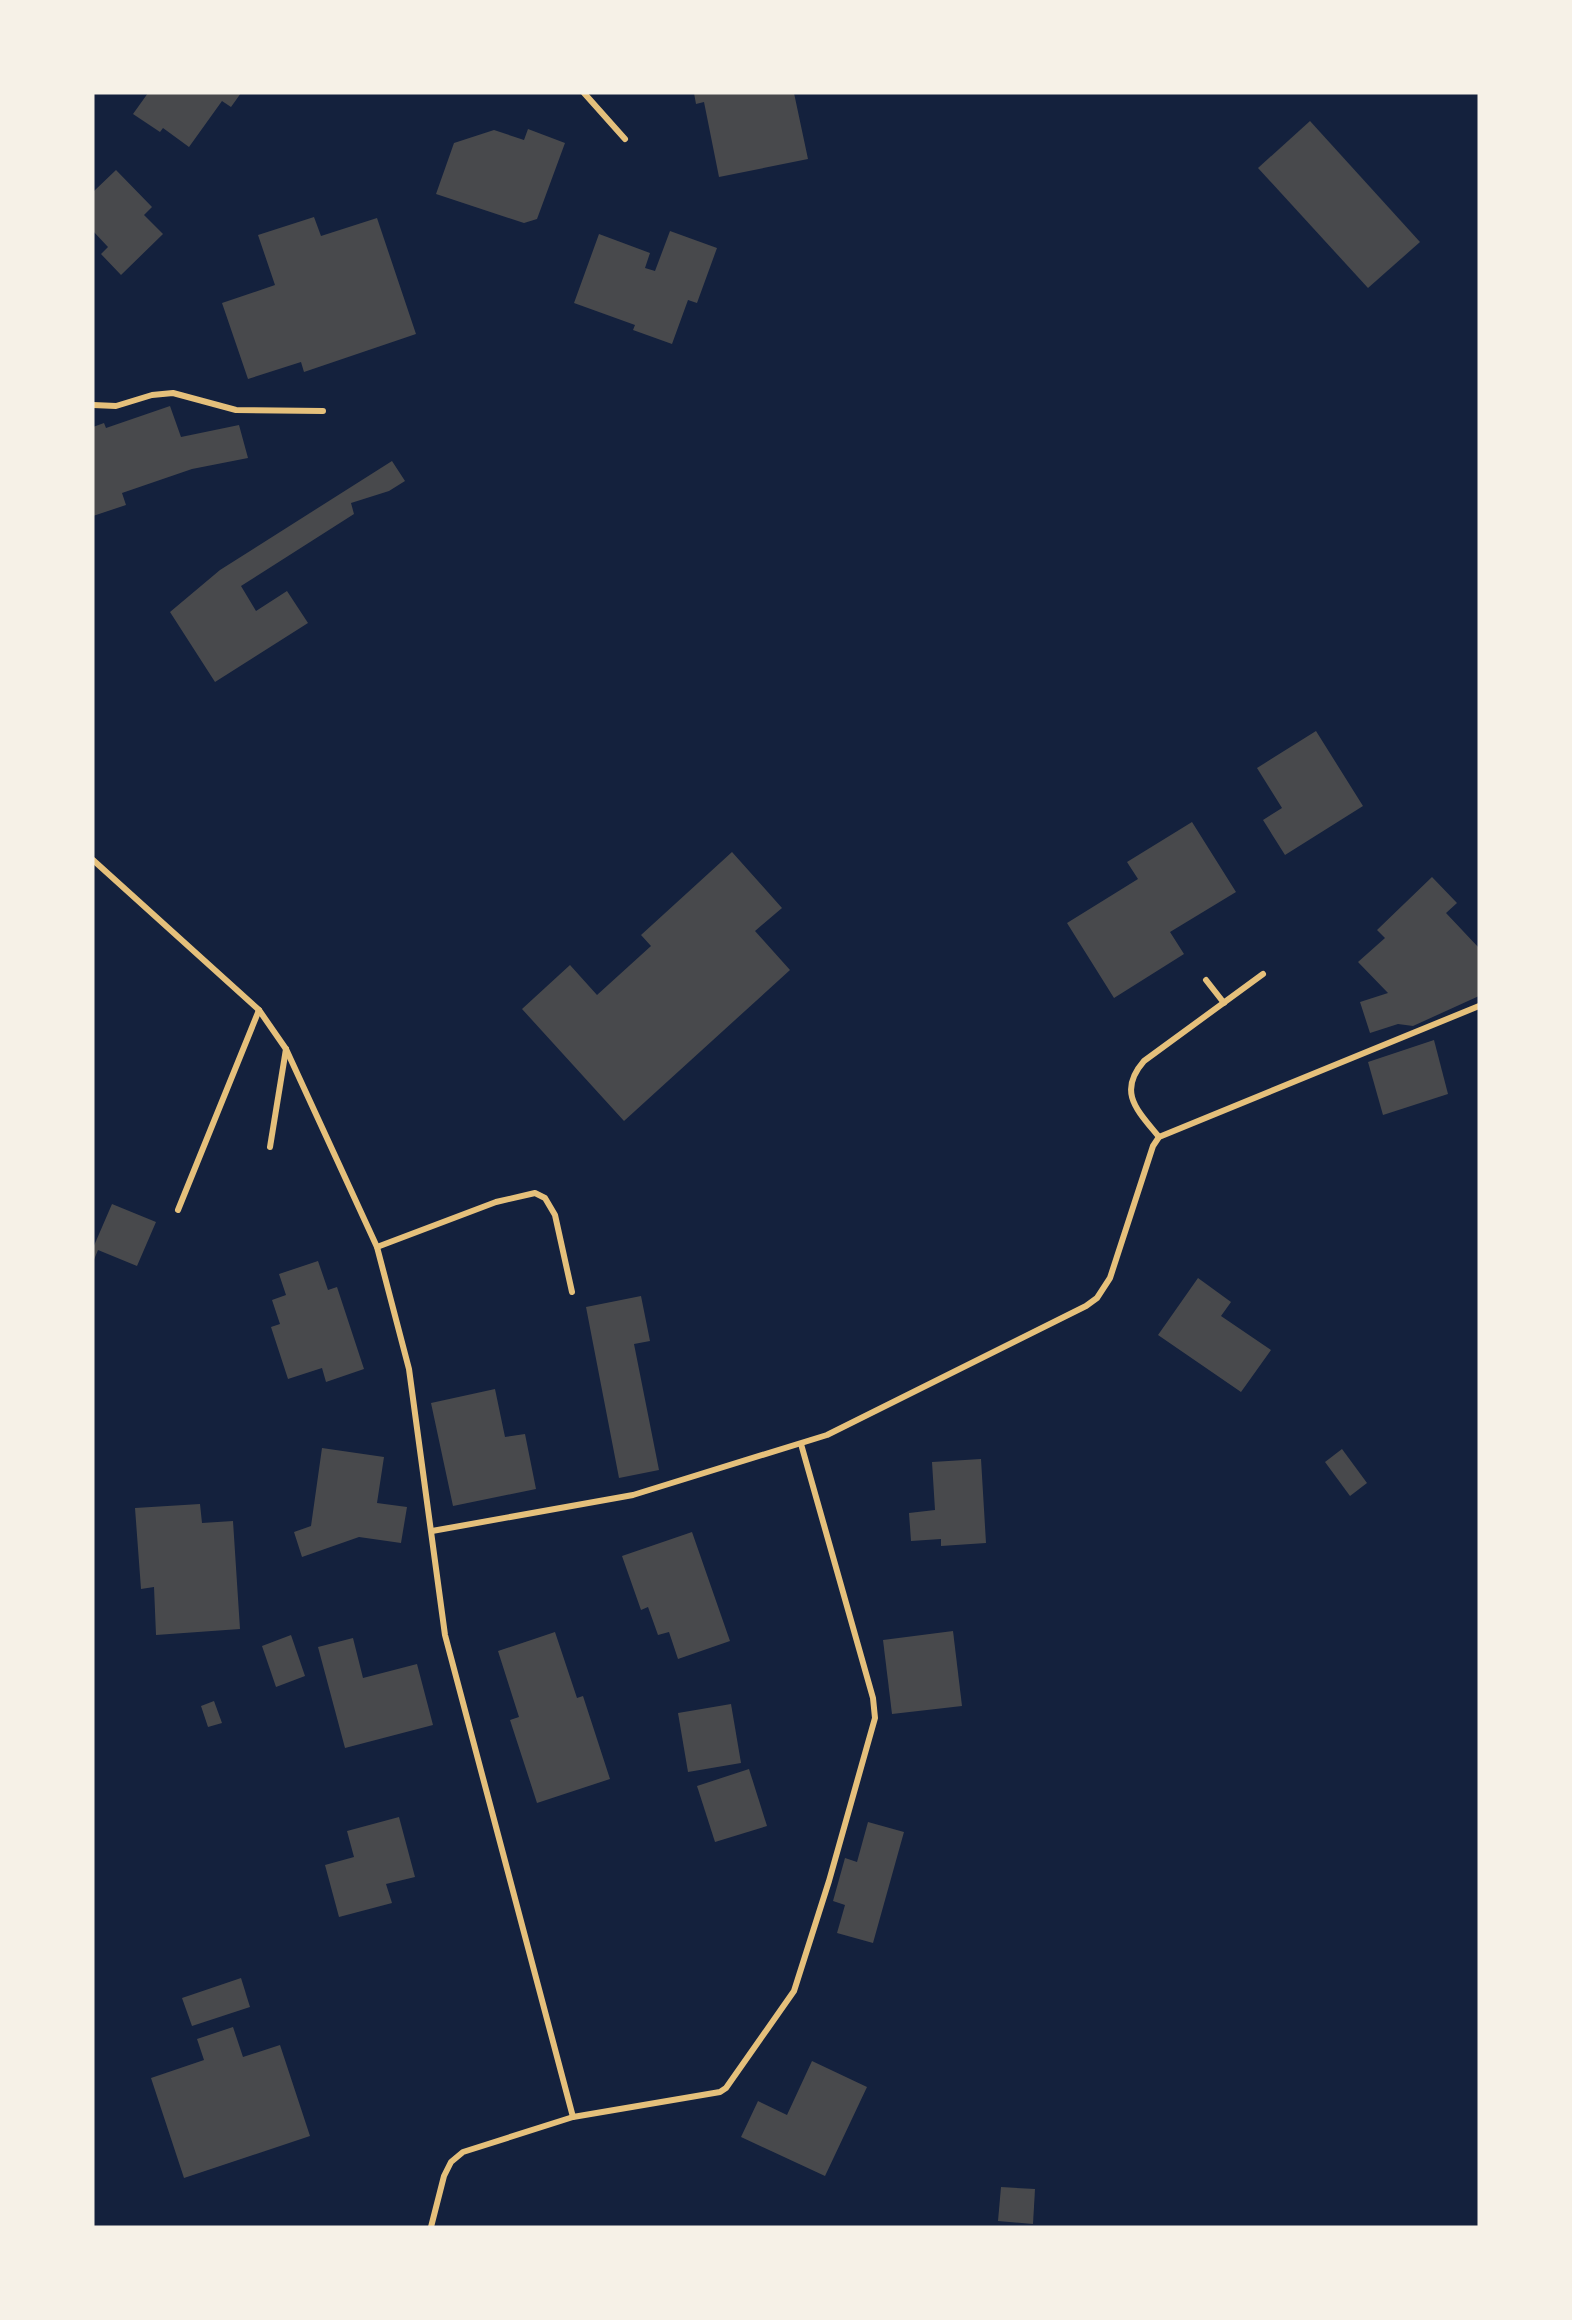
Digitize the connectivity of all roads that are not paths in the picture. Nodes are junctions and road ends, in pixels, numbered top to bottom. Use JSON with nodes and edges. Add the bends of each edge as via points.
{"nodes":[{"id":1,"x":584,"y":93,"type":"edge"},
{"id":2,"x":625,"y":139,"type":"dead end"},
{"id":3,"x":93,"y":405,"type":"edge"},
{"id":4,"x":323,"y":411,"type":"dead end"},
{"id":5,"x":93,"y":860,"type":"edge"},
{"id":6,"x":1263,"y":974,"type":"dead end"},
{"id":7,"x":1206,"y":981,"type":"dead end"},
{"id":8,"x":1224,"y":1003,"type":"junction"},
{"id":9,"x":1479,"y":1006,"type":"edge"},
{"id":10,"x":259,"y":1010,"type":"junction"},
{"id":11,"x":286,"y":1049,"type":"junction"},
{"id":12,"x":1159,"y":1137,"type":"junction"},
{"id":13,"x":270,"y":1147,"type":"dead end"},
{"id":14,"x":178,"y":1210,"type":"dead end"},
{"id":15,"x":377,"y":1247,"type":"junction"},
{"id":16,"x":572,"y":1292,"type":"dead end"},
{"id":17,"x":801,"y":1444,"type":"junction"},
{"id":18,"x":432,"y":1531,"type":"junction"},
{"id":19,"x":573,"y":2117,"type":"junction"},
{"id":20,"x":431,"y":2227,"type":"edge"}],
"edges":[{"from":1,"to":2,"type":"street"},
{"from":3,"to":4,"type":"street","via":[[116,406],[173,393],[236,410]]},
{"from":5,"to":10,"type":"street"},
{"from":6,"to":8,"type":"street"},
{"from":7,"to":8,"type":"street"},
{"from":8,"to":12,"type":"street","via":[[1144,1061],[1134,1073],[1131,1086],[1135,1108]]},
{"from":9,"to":12,"type":"street"},
{"from":10,"to":11,"type":"street"},
{"from":10,"to":14,"type":"street"},
{"from":11,"to":13,"type":"street"},
{"from":11,"to":15,"type":"street"},
{"from":12,"to":17,"type":"street","via":[[1110,1278],[1097,1298],[827,1435]]},
{"from":15,"to":16,"type":"street","via":[[496,1202],[535,1193],[545,1198],[555,1215]]},
{"from":15,"to":18,"type":"street","via":[[409,1369]]},
{"from":17,"to":18,"type":"street","via":[[633,1495]]},
{"from":17,"to":19,"type":"street","via":[[873,1698],[875,1718],[794,1991],[720,2092]]},
{"from":18,"to":19,"type":"street","via":[[445,1635]]},
{"from":19,"to":20,"type":"street","via":[[464,2152],[451,2162]]}]}
